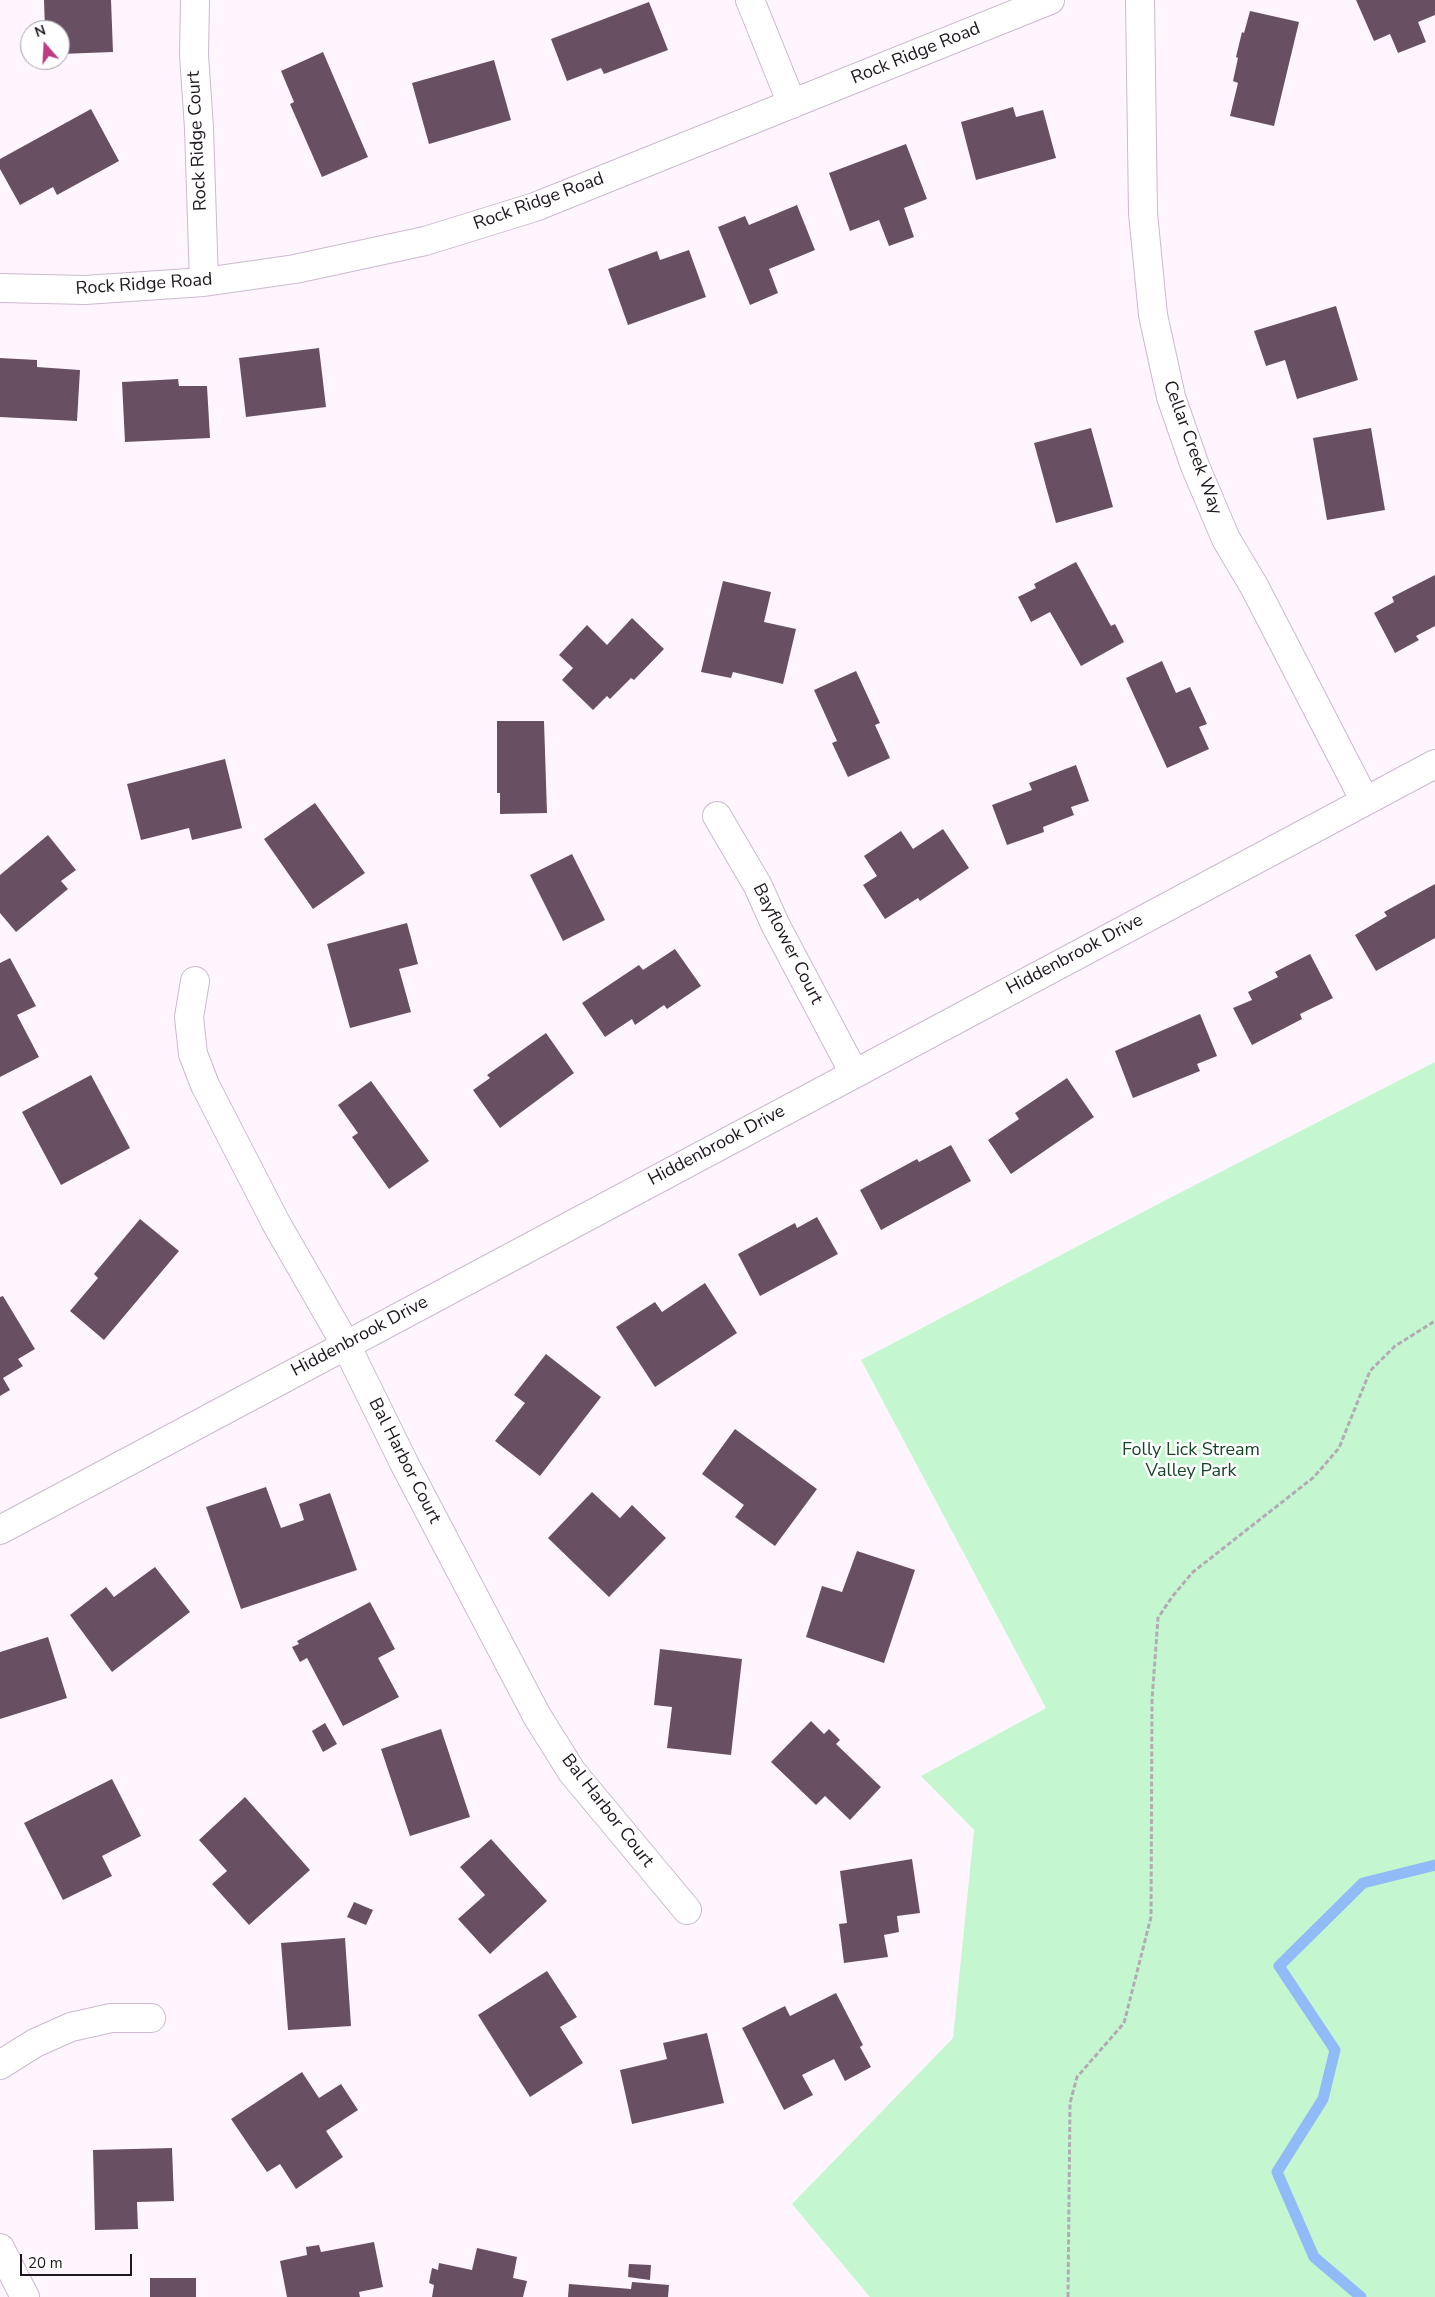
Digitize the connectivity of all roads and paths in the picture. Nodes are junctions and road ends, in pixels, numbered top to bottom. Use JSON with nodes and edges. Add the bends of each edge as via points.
{"nodes":[{"id":1,"x":195,"y":0,"type":"edge"},
{"id":2,"x":750,"y":0,"type":"edge"},
{"id":3,"x":1050,"y":0,"type":"edge"},
{"id":4,"x":1140,"y":0,"type":"edge"},
{"id":5,"x":792,"y":104,"type":"junction"},
{"id":6,"x":204,"y":282,"type":"junction"},
{"id":7,"x":0,"y":288,"type":"edge"},
{"id":8,"x":1435,"y":764,"type":"edge"},
{"id":9,"x":1365,"y":801,"type":"junction"},
{"id":10,"x":717,"y":816,"type":"dead end"},
{"id":11,"x":195,"y":981,"type":"dead end"},
{"id":12,"x":854,"y":1073,"type":"junction"},
{"id":13,"x":1435,"y":1320,"type":"edge"},
{"id":14,"x":346,"y":1345,"type":"junction"},
{"id":15,"x":0,"y":1530,"type":"edge"},
{"id":16,"x":687,"y":1910,"type":"dead end"},
{"id":17,"x":151,"y":2018,"type":"dead end"},
{"id":18,"x":0,"y":2065,"type":"edge"},
{"id":19,"x":0,"y":2248,"type":"edge"},
{"id":20,"x":24,"y":2297,"type":"edge"},
{"id":21,"x":1068,"y":2297,"type":"edge"}],
"edges":[{"from":1,"to":6,"type":"street","name":"Rock Ridge Court","via":[[194,55]]},
{"from":2,"to":5,"type":"street"},
{"from":3,"to":5,"type":"street","name":"Rock Ridge Road"},
{"from":4,"to":9,"type":"street","name":"Cellar Creek Way","via":[[1143,213],[1153,315],[1171,397],[1195,466],[1226,539],[1254,586]]},
{"from":5,"to":6,"type":"street","name":"Rock Ridge Road","via":[[535,207],[434,238],[294,269]]},
{"from":6,"to":7,"type":"street","name":"Rock Ridge Road","via":[[85,290]]},
{"from":8,"to":9,"type":"street","name":"Hiddenbrook Drive"},
{"from":9,"to":12,"type":"street","name":"Hiddenbrook Drive"},
{"from":10,"to":12,"type":"street","name":"Bayflower Court","via":[[758,886]]},
{"from":11,"to":14,"type":"street","name":"Bal Harbor Court","via":[[189,1017],[193,1054],[276,1223]]},
{"from":12,"to":14,"type":"street","name":"Hiddenbrook Drive"},
{"from":13,"to":21,"type":"path","via":[[1395,1346],[1370,1371],[1339,1448],[1314,1477],[1193,1572],[1158,1618],[1152,1700],[1151,1917],[1124,2023],[1077,2077],[1070,2103]]},
{"from":14,"to":15,"type":"street","name":"Hiddenbrook Drive"},
{"from":14,"to":16,"type":"street","name":"Bal Harbor Court","via":[[537,1716],[572,1772]]},
{"from":17,"to":18,"type":"street","via":[[112,2018],[71,2028],[34,2043]]},
{"from":19,"to":20,"type":"street"}]}
